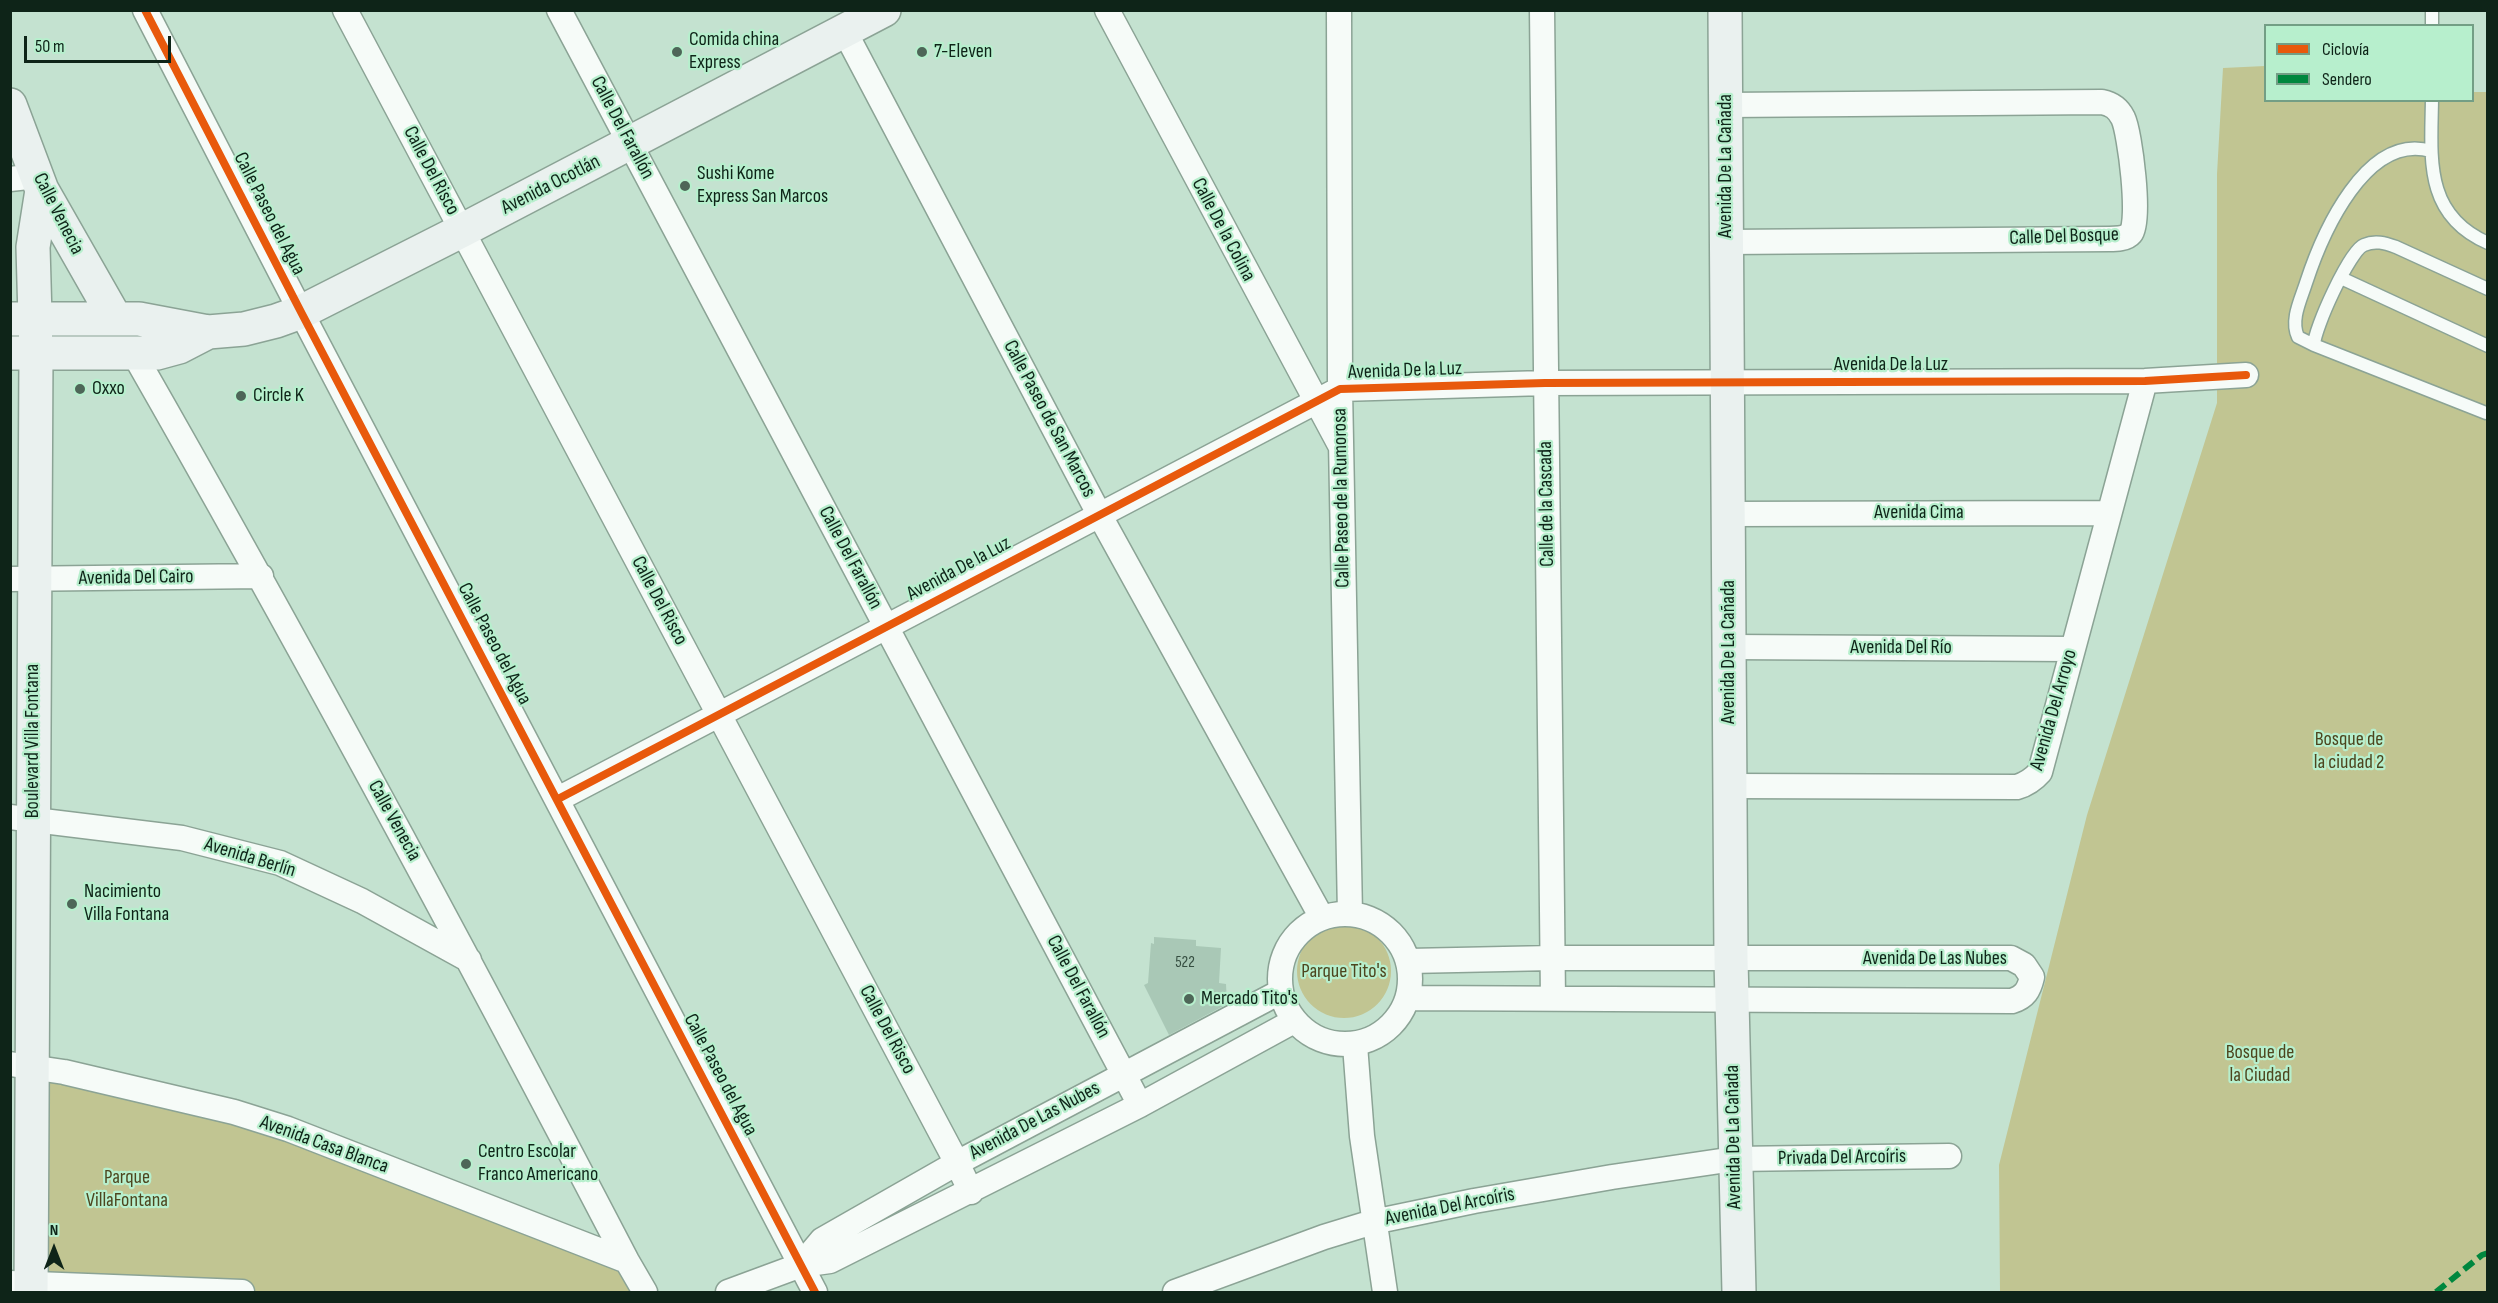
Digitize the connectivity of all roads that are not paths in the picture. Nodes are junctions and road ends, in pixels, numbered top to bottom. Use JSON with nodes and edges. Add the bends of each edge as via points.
{"nodes":[{"id":1,"x":145,"y":10,"type":"edge"},
{"id":2,"x":345,"y":10,"type":"edge"},
{"id":3,"x":559,"y":10,"type":"edge"},
{"id":4,"x":884,"y":10,"type":"edge"},
{"id":5,"x":1107,"y":10,"type":"edge"},
{"id":6,"x":1322,"y":10,"type":"edge"},
{"id":7,"x":1339,"y":10,"type":"edge"},
{"id":8,"x":1542,"y":10,"type":"edge"},
{"id":9,"x":1725,"y":10,"type":"edge"},
{"id":10,"x":839,"y":21,"type":"edge"},
{"id":11,"x":1340,"y":46,"type":"junction"},
{"id":12,"x":2432,"y":102,"type":"edge"},
{"id":13,"x":10,"y":105,"type":"edge"},
{"id":14,"x":1726,"y":105,"type":"junction"},
{"id":15,"x":630,"y":143,"type":"junction"},
{"id":16,"x":2431,"y":151,"type":"junction"},
{"id":17,"x":30,"y":182,"type":"edge"},
{"id":18,"x":463,"y":230,"type":"junction"},
{"id":19,"x":1726,"y":242,"type":"junction"},
{"id":20,"x":2487,"y":243,"type":"edge"},
{"id":21,"x":2341,"y":278,"type":"junction"},
{"id":22,"x":2487,"y":289,"type":"edge"},
{"id":23,"x":301,"y":312,"type":"junction"},
{"id":24,"x":115,"y":318,"type":"junction"},
{"id":25,"x":23,"y":319,"type":"edge"},
{"id":26,"x":208,"y":332,"type":"junction"},
{"id":27,"x":2314,"y":345,"type":"junction"},
{"id":28,"x":2487,"y":346,"type":"edge"},
{"id":29,"x":23,"y":353,"type":"edge"},
{"id":30,"x":134,"y":354,"type":"junction"},
{"id":31,"x":2246,"y":375,"type":"dead end"},
{"id":32,"x":2145,"y":381,"type":"junction"},
{"id":33,"x":1726,"y":382,"type":"junction"},
{"id":34,"x":1545,"y":383,"type":"junction"},
{"id":35,"x":1340,"y":389,"type":"junction"},
{"id":36,"x":1315,"y":402,"type":"junction"},
{"id":37,"x":2487,"y":412,"type":"edge"},
{"id":38,"x":1341,"y":449,"type":"junction"},
{"id":39,"x":2109,"y":513,"type":"junction"},
{"id":40,"x":1099,"y":514,"type":"junction"},
{"id":41,"x":1729,"y":514,"type":"junction"},
{"id":42,"x":261,"y":576,"type":"junction"},
{"id":43,"x":22,"y":579,"type":"edge"},
{"id":44,"x":886,"y":626,"type":"junction"},
{"id":45,"x":1729,"y":647,"type":"junction"},
{"id":46,"x":2072,"y":649,"type":"junction"},
{"id":47,"x":720,"y":716,"type":"junction"},
{"id":48,"x":1731,"y":786,"type":"junction"},
{"id":49,"x":558,"y":799,"type":"junction"},
{"id":50,"x":22,"y":818,"type":"edge"},
{"id":51,"x":1350,"y":914,"type":"junction"},
{"id":52,"x":1322,"y":918,"type":"junction"},
{"id":53,"x":1552,"y":958,"type":"junction"},
{"id":54,"x":1731,"y":959,"type":"junction"},
{"id":55,"x":470,"y":960,"type":"junction"},
{"id":56,"x":1409,"y":961,"type":"junction"},
{"id":57,"x":1280,"y":992,"type":"junction"},
{"id":58,"x":1409,"y":998,"type":"junction"},
{"id":59,"x":1553,"y":998,"type":"junction"},
{"id":60,"x":1732,"y":1000,"type":"junction"},
{"id":61,"x":1294,"y":1021,"type":"junction"},
{"id":62,"x":1355,"y":1044,"type":"junction"},
{"id":63,"x":21,"y":1064,"type":"edge"},
{"id":64,"x":1124,"y":1074,"type":"junction"},
{"id":65,"x":1140,"y":1105,"type":"junction"},
{"id":66,"x":1949,"y":1156,"type":"dead end"},
{"id":67,"x":1734,"y":1159,"type":"junction"},
{"id":68,"x":957,"y":1163,"type":"junction"},
{"id":69,"x":970,"y":1192,"type":"junction"},
{"id":70,"x":1373,"y":1222,"type":"junction"},
{"id":71,"x":627,"y":1261,"type":"junction"},
{"id":72,"x":801,"y":1265,"type":"junction"},
{"id":73,"x":24,"y":1286,"type":"edge"},
{"id":74,"x":242,"y":1293,"type":"edge"},
{"id":75,"x":645,"y":1293,"type":"edge"},
{"id":76,"x":728,"y":1293,"type":"edge"},
{"id":77,"x":815,"y":1293,"type":"edge"},
{"id":78,"x":1175,"y":1293,"type":"edge"},
{"id":79,"x":1385,"y":1293,"type":"edge"},
{"id":80,"x":1738,"y":1293,"type":"edge"}],
"edges":[{"from":1,"to":23,"type":"street","name":"Calle Paseo del Agua"},
{"from":2,"to":18,"type":"street","name":"Calle Del Risco"},
{"from":3,"to":15,"type":"street","name":"Calle Del Farallón"},
{"from":4,"to":10,"type":"main road","name":"Avenida Ocotlán"},
{"from":5,"to":36,"type":"street","name":"Calle De la Colina"},
{"from":6,"to":11,"type":"street"},
{"from":7,"to":11,"type":"street","name":"Calle Paseo de la Rumorosa"},
{"from":8,"to":34,"type":"street","name":"Calle de la Cascada"},
{"from":9,"to":14,"type":"main road","name":"Avenida De La Cañada"},
{"from":10,"to":15,"type":"main road","name":"Avenida Ocotlán"},
{"from":10,"to":40,"type":"street","name":"Calle Paseo de San Marcos"},
{"from":11,"to":35,"type":"street","name":"Calle Paseo de la Rumorosa"},
{"from":12,"to":16,"type":"lane"},
{"from":13,"to":17,"type":"main road","name":"Calle Venecia"},
{"from":14,"to":19,"type":"main road","name":"Avenida De La Cañada"},
{"from":14,"to":19,"type":"street","name":"Calle Del Bosque","via":[[2112,104],[2127,126],[2135,209],[2131,234],[2122,238]]},
{"from":15,"to":18,"type":"main road","name":"Avenida Ocotlán"},
{"from":15,"to":44,"type":"street","name":"Calle Del Farallón"},
{"from":16,"to":20,"type":"lane","via":[[2432,172],[2447,213]]},
{"from":16,"to":27,"type":"lane","via":[[2403,149],[2383,160],[2356,182],[2335,213],[2315,255],[2295,323],[2298,337]]},
{"from":17,"to":24,"type":"main road","name":"Calle Venecia"},
{"from":17,"to":25,"type":"main road","name":"Boulevard Villa Fontana","via":[[33,247]]},
{"from":18,"to":23,"type":"main road","name":"Avenida Ocotlán"},
{"from":18,"to":47,"type":"street","name":"Calle Del Risco"},
{"from":19,"to":33,"type":"main road","name":"Avenida De La Cañada"},
{"from":21,"to":22,"type":"lane","via":[[2360,247],[2382,242]]},
{"from":21,"to":27,"type":"lane","via":[[2317,327]]},
{"from":21,"to":28,"type":"lane"},
{"from":23,"to":26,"type":"main road","name":"Avenida Ocotlán","via":[[244,329]]},
{"from":23,"to":49,"type":"street","name":"Calle Paseo del Agua"},
{"from":24,"to":25,"type":"main road","name":"Avenida Ocotlán"},
{"from":24,"to":26,"type":"main road","name":"Avenida Ocotlán"},
{"from":25,"to":29,"type":"main road","name":"Boulevard Villa Fontana"},
{"from":26,"to":30,"type":"main road","name":"Avenida Ocotlán","via":[[179,347]]},
{"from":27,"to":37,"type":"lane"},
{"from":29,"to":30,"type":"main road","name":"Avenida Ocotlán"},
{"from":29,"to":43,"type":"main road","name":"Boulevard Villa Fontana"},
{"from":30,"to":42,"type":"street","name":"Calle Venecia"},
{"from":31,"to":32,"type":"street","name":"Avenida De la Luz"},
{"from":32,"to":33,"type":"street","name":"Avenida De la Luz"},
{"from":32,"to":39,"type":"street","name":"Avenida Del Arroyo"},
{"from":33,"to":34,"type":"street","name":"Avenida De la Luz"},
{"from":33,"to":41,"type":"main road","name":"Avenida De La Cañada"},
{"from":34,"to":35,"type":"street","name":"Avenida De la Luz"},
{"from":34,"to":53,"type":"street","name":"Calle de la Cascada"},
{"from":35,"to":36,"type":"street","name":"Avenida De la Luz"},
{"from":35,"to":38,"type":"street","name":"Calle Paseo de la Rumorosa"},
{"from":36,"to":38,"type":"street","name":"Calle De la Colina"},
{"from":36,"to":40,"type":"street","name":"Avenida De la Luz"},
{"from":38,"to":51,"type":"street","name":"Calle Paseo de la Rumorosa"},
{"from":39,"to":41,"type":"street","name":"Avenida Cima"},
{"from":39,"to":46,"type":"street","name":"Avenida Del Arroyo"},
{"from":40,"to":44,"type":"street","name":"Avenida De la Luz"},
{"from":40,"to":52,"type":"street","name":"Calle Paseo de San Marcos"},
{"from":41,"to":45,"type":"main road","name":"Avenida De La Cañada"},
{"from":42,"to":43,"type":"street","name":"Avenida Del Cairo"},
{"from":42,"to":55,"type":"street","name":"Calle Venecia"},
{"from":43,"to":50,"type":"main road","name":"Boulevard Villa Fontana"},
{"from":44,"to":47,"type":"street","name":"Avenida De la Luz"},
{"from":44,"to":64,"type":"street","name":"Calle Del Farallón"},
{"from":45,"to":46,"type":"street","name":"Avenida Del Río"},
{"from":45,"to":48,"type":"main road","name":"Avenida De La Cañada"},
{"from":46,"to":48,"type":"street","name":"Avenida Del Arroyo","via":[[2040,772],[2026,785]]},
{"from":47,"to":49,"type":"street","name":"Avenida De la Luz"},
{"from":47,"to":68,"type":"street","name":"Calle Del Risco"},
{"from":48,"to":54,"type":"main road","name":"Avenida De La Cañada"},
{"from":49,"to":72,"type":"street","name":"Calle Paseo del Agua"},
{"from":50,"to":55,"type":"street","name":"Avenida Berlín","via":[[182,838],[280,863],[362,901]]},
{"from":50,"to":63,"type":"main road","name":"Boulevard Villa Fontana"},
{"from":51,"to":52,"type":"street"},
{"from":51,"to":56,"type":"street","via":[[1376,921],[1396,938]]},
{"from":52,"to":57,"type":"street","via":[[1302,929],[1287,947],[1280,969]]},
{"from":53,"to":54,"type":"street","name":"Avenida De Las Nubes"},
{"from":53,"to":56,"type":"street","name":"Avenida De Las Nubes"},
{"from":53,"to":59,"type":"street","name":"Calle de la Cascada"},
{"from":54,"to":60,"type":"main road","name":"Avenida De La Cañada"},
{"from":54,"to":60,"type":"street","name":"Avenida De Las Nubes","via":[[2011,958],[2024,964],[2031,977],[2029,989],[2012,1001]]},
{"from":55,"to":71,"type":"street","name":"Calle Venecia"},
{"from":56,"to":58,"type":"street"},
{"from":57,"to":61,"type":"street"},
{"from":57,"to":64,"type":"street","name":"Avenida De Las Nubes"},
{"from":58,"to":59,"type":"street","name":"Avenida De Las Nubes"},
{"from":58,"to":62,"type":"street","via":[[1397,1020],[1379,1036]]},
{"from":59,"to":60,"type":"street","name":"Avenida De Las Nubes"},
{"from":60,"to":67,"type":"main road","name":"Avenida De La Cañada"},
{"from":61,"to":62,"type":"street","via":[[1311,1036],[1332,1044]]},
{"from":61,"to":65,"type":"street","name":"Avenida De Las Nubes"},
{"from":62,"to":70,"type":"street"},
{"from":63,"to":71,"type":"street","name":"Avenida Casa Blanca","via":[[234,1112],[288,1129]]},
{"from":63,"to":73,"type":"main road","name":"Boulevard Villa Fontana"},
{"from":64,"to":65,"type":"street","name":"Calle Del Farallón"},
{"from":64,"to":68,"type":"street","name":"Avenida De Las Nubes"},
{"from":65,"to":69,"type":"street","name":"Avenida De Las Nubes"},
{"from":66,"to":67,"type":"street","name":"Privada Del Arcoíris"},
{"from":67,"to":70,"type":"street","name":"Avenida Del Arcoíris","via":[[1555,1186]]},
{"from":67,"to":80,"type":"main road","name":"Avenida De La Cañada"},
{"from":68,"to":69,"type":"street","name":"Calle Del Risco"},
{"from":68,"to":72,"type":"street","name":"Avenida De Las Nubes","via":[[822,1240]]},
{"from":69,"to":72,"type":"street","name":"Avenida De Las Nubes","via":[[830,1261]]},
{"from":70,"to":78,"type":"street","name":"Avenida Del Arcoíris"},
{"from":70,"to":79,"type":"street"},
{"from":71,"to":75,"type":"street","name":"Calle Venecia"},
{"from":72,"to":76,"type":"street","name":"Avenida De Las Nubes"},
{"from":72,"to":77,"type":"street","name":"Calle Paseo del Agua"},
{"from":73,"to":74,"type":"street"}]}
